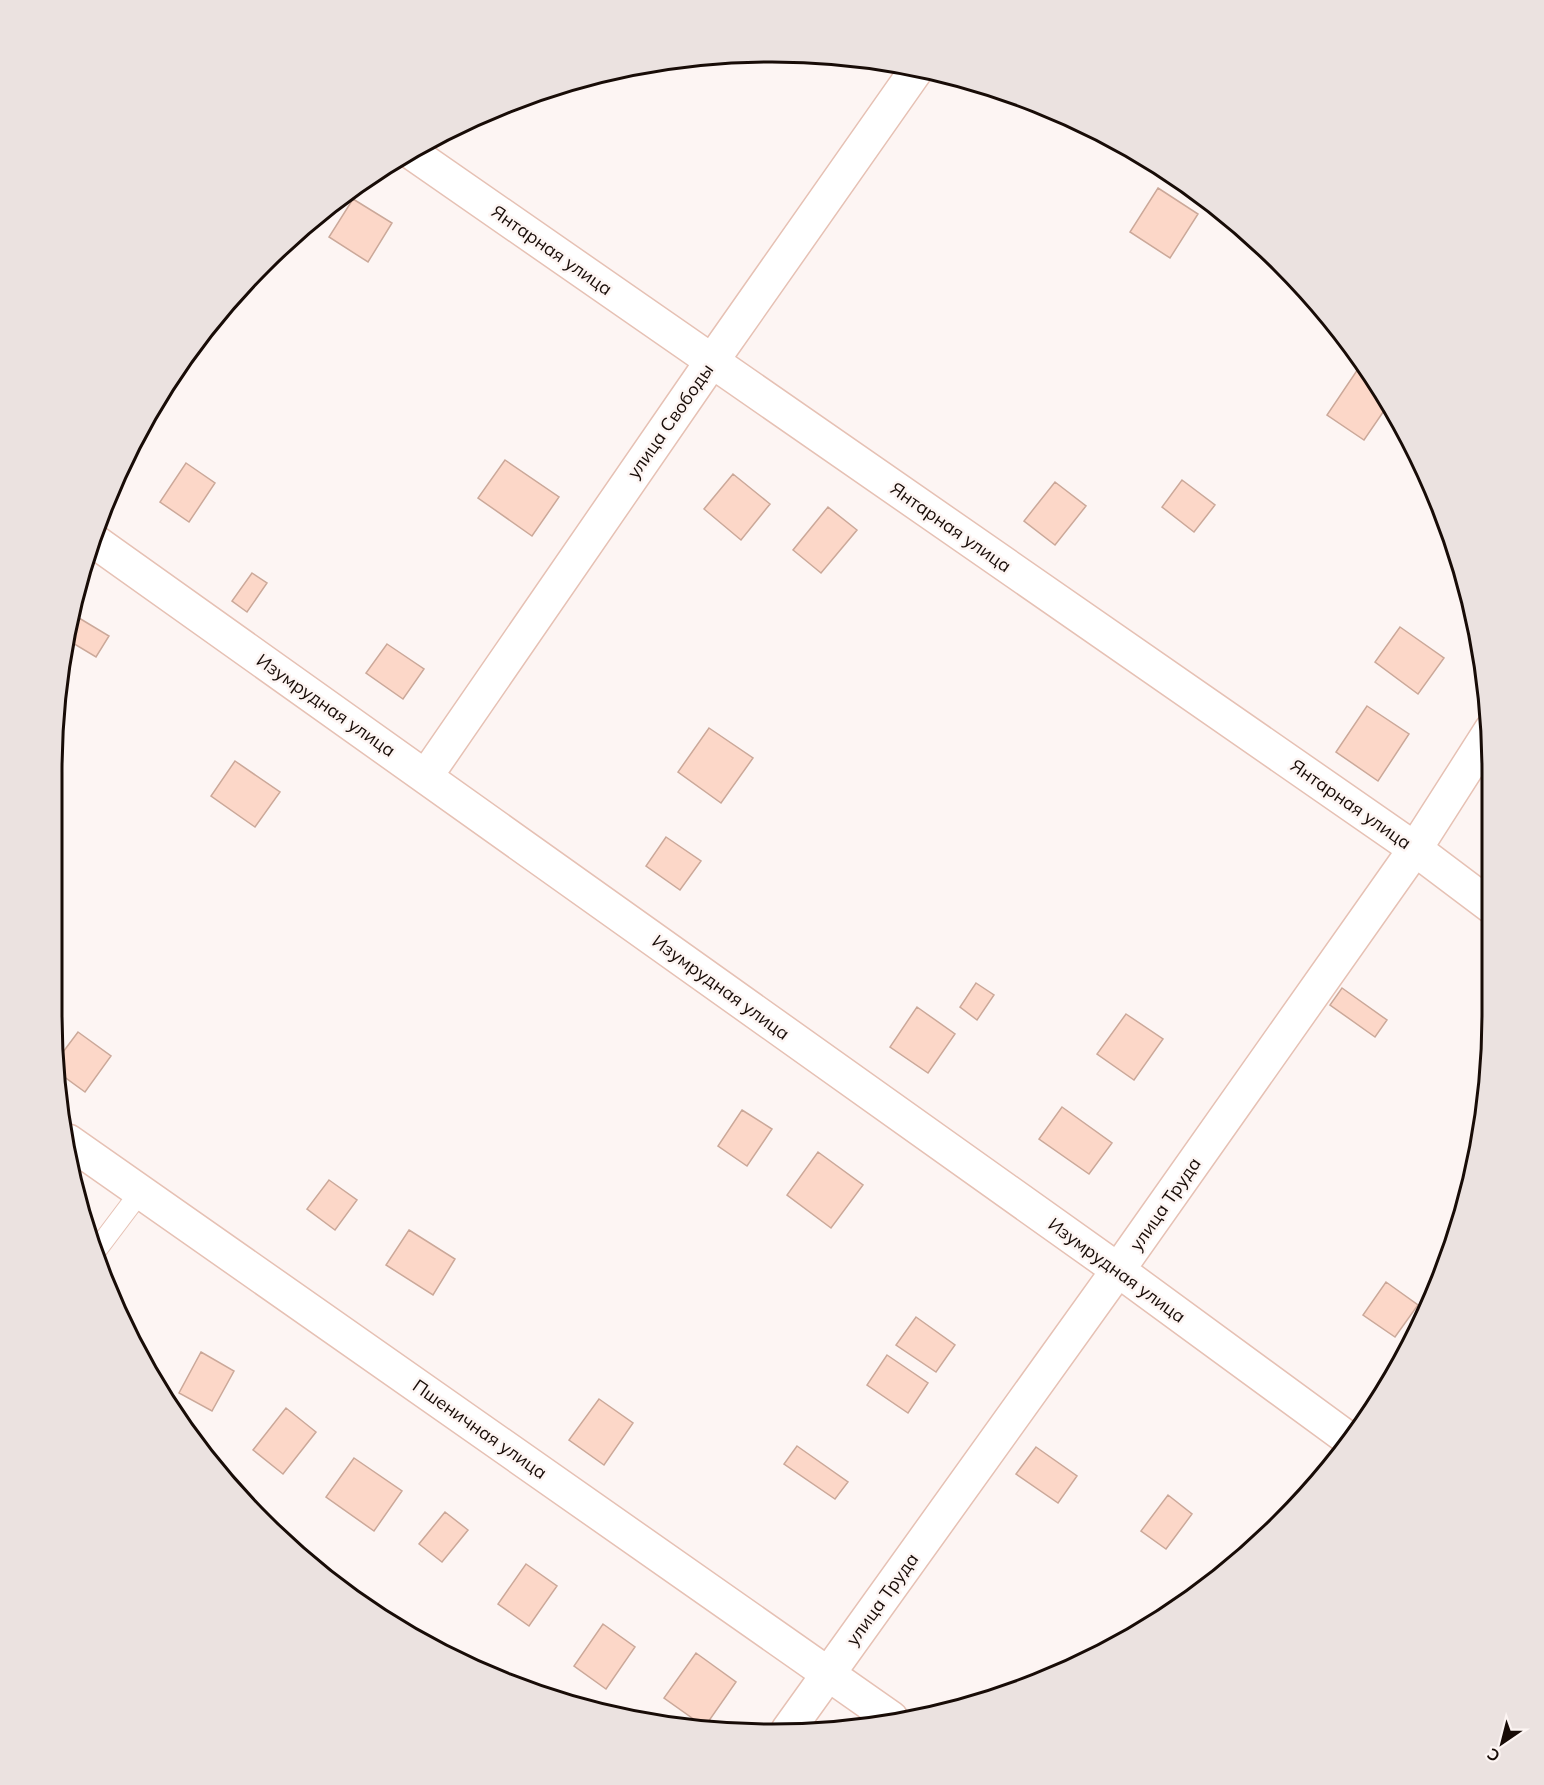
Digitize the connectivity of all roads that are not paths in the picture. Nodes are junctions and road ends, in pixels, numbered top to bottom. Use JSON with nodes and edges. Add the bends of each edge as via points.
{"nodes":[{"id":1,"x":913,"y":75,"type":"edge"},
{"id":2,"x":418,"y":157,"type":"edge"},
{"id":3,"x":712,"y":361,"type":"junction"},
{"id":4,"x":99,"y":544,"type":"edge"},
{"id":5,"x":1481,"y":745,"type":"edge"},
{"id":6,"x":426,"y":776,"type":"junction"},
{"id":7,"x":1415,"y":849,"type":"junction"},
{"id":8,"x":1482,"y":899,"type":"edge"},
{"id":9,"x":74,"y":1145,"type":"edge"},
{"id":10,"x":141,"y":1191,"type":"junction"},
{"id":11,"x":100,"y":1245,"type":"edge"},
{"id":12,"x":1118,"y":1270,"type":"junction"},
{"id":13,"x":1344,"y":1435,"type":"edge"},
{"id":14,"x":829,"y":1674,"type":"junction"},
{"id":15,"x":885,"y":1714,"type":"edge"},
{"id":16,"x":793,"y":1723,"type":"edge"}],
"edges":[{"from":1,"to":3,"type":"street","name":"улица Свободы"},
{"from":2,"to":3,"type":"street","name":"Янтарная улица"},
{"from":3,"to":6,"type":"street","name":"улица Свободы"},
{"from":3,"to":7,"type":"street","name":"Янтарная улица"},
{"from":4,"to":6,"type":"street","name":"Изумрудная улица"},
{"from":5,"to":7,"type":"street","name":"улица Труда"},
{"from":6,"to":12,"type":"street","name":"Изумрудная улица"},
{"from":7,"to":8,"type":"street","name":"Янтарная улица"},
{"from":7,"to":12,"type":"street","name":"улица Труда"},
{"from":9,"to":10,"type":"street","name":"Пшеничная улица"},
{"from":10,"to":11,"type":"lane"},
{"from":10,"to":14,"type":"street","name":"Пшеничная улица"},
{"from":12,"to":13,"type":"street","name":"Изумрудная улица"},
{"from":12,"to":14,"type":"street","name":"улица Труда"},
{"from":14,"to":15,"type":"street","name":"Пшеничная улица"},
{"from":14,"to":16,"type":"street","name":"улица Труда"}]}
